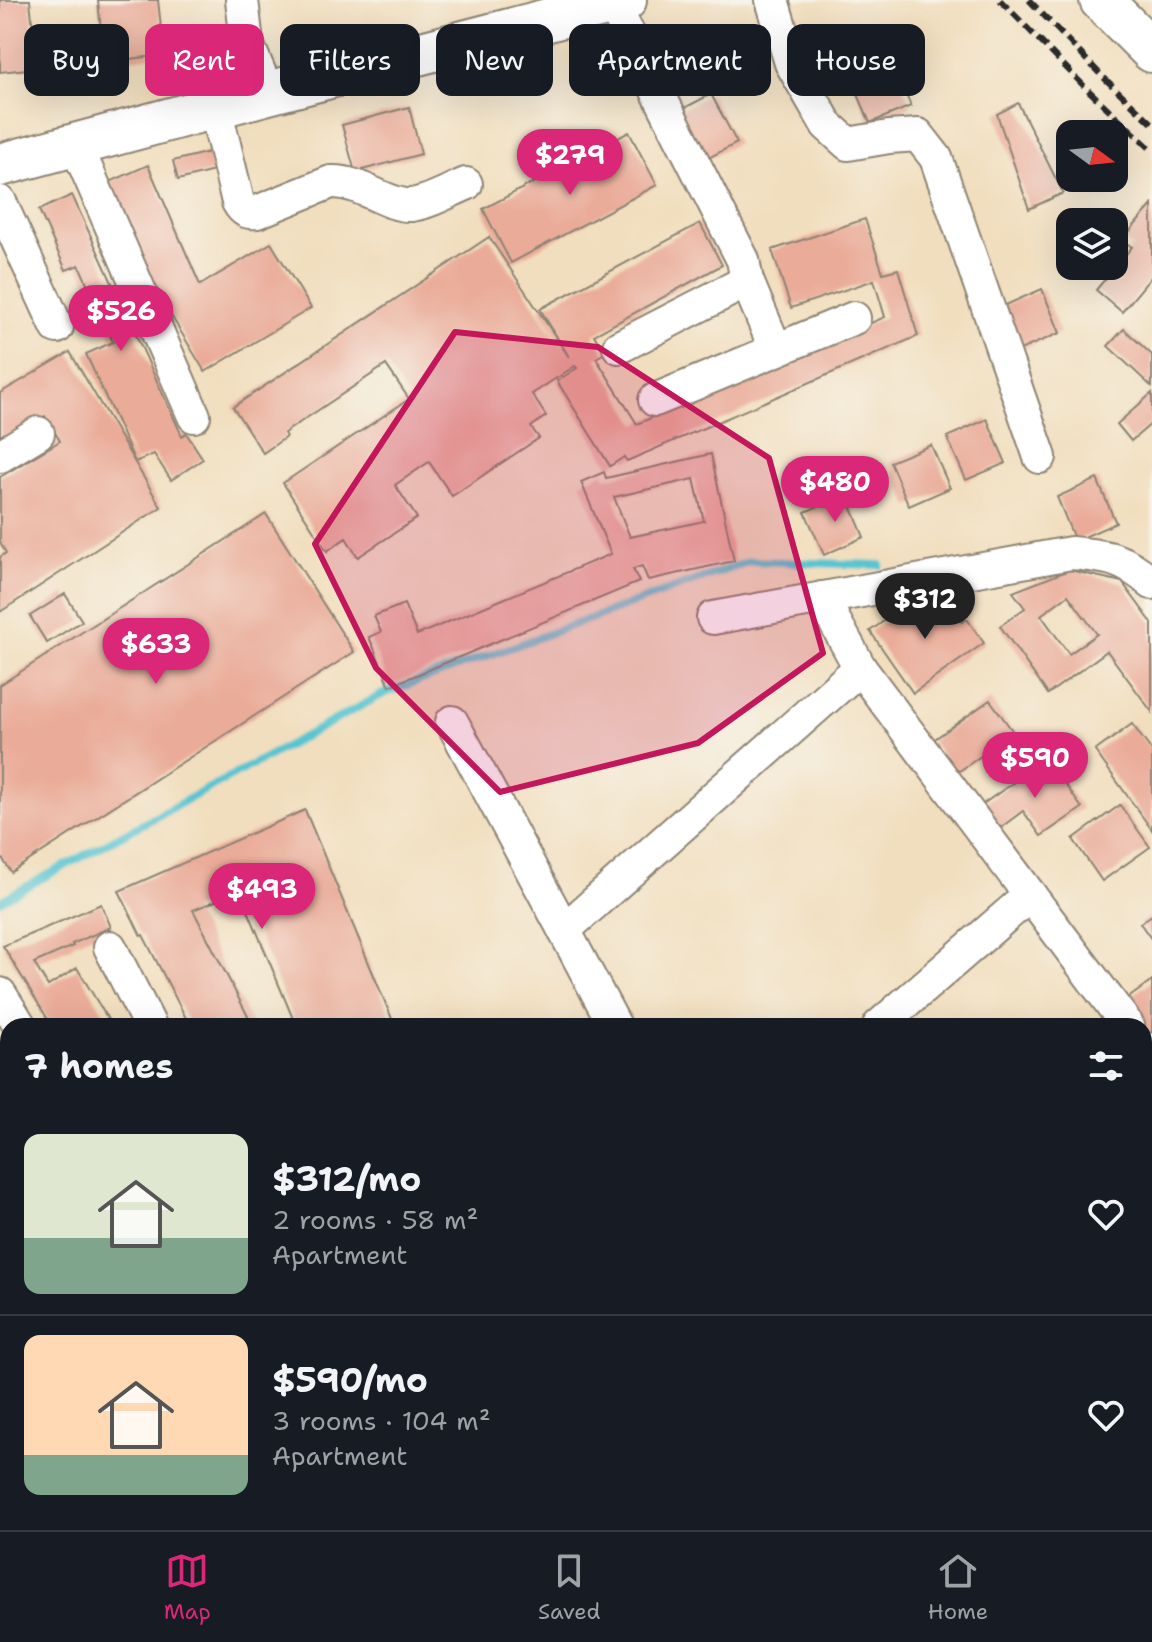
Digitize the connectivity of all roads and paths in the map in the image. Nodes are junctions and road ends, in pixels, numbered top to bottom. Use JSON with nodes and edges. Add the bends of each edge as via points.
{"nodes":[{"id":1,"x":242,"y":0,"type":"edge"},
{"id":2,"x":772,"y":0,"type":"edge"},
{"id":3,"x":1101,"y":0,"type":"edge"},
{"id":4,"x":619,"y":2,"type":"edge"},
{"id":5,"x":1152,"y":51,"type":"edge"},
{"id":6,"x":268,"y":93,"type":"junction"},
{"id":7,"x":215,"y":107,"type":"junction"},
{"id":8,"x":76,"y":145,"type":"junction"},
{"id":9,"x":0,"y":165,"type":"edge"},
{"id":10,"x":466,"y":184,"type":"dead end"},
{"id":11,"x":0,"y":202,"type":"edge"},
{"id":12,"x":747,"y":281,"type":"junction"},
{"id":13,"x":854,"y":318,"type":"dead end"},
{"id":14,"x":57,"y":327,"type":"dead end"},
{"id":15,"x":619,"y":347,"type":"dead end"},
{"id":16,"x":776,"y":350,"type":"junction"},
{"id":17,"x":655,"y":400,"type":"dead end"},
{"id":18,"x":194,"y":416,"type":"dead end"},
{"id":19,"x":38,"y":433,"type":"dead end"},
{"id":20,"x":0,"y":456,"type":"edge"},
{"id":21,"x":1040,"y":457,"type":"dead end"},
{"id":22,"x":1152,"y":583,"type":"edge"},
{"id":23,"x":822,"y":598,"type":"junction"},
{"id":24,"x":713,"y":618,"type":"dead end"},
{"id":25,"x":860,"y":668,"type":"junction"},
{"id":26,"x":452,"y":722,"type":"dead end"},
{"id":27,"x":1030,"y":895,"type":"junction"},
{"id":28,"x":564,"y":930,"type":"junction"},
{"id":29,"x":110,"y":947,"type":"dead end"},
{"id":30,"x":0,"y":994,"type":"edge"},
{"id":31,"x":15,"y":1018,"type":"edge"},
{"id":32,"x":146,"y":1018,"type":"edge"},
{"id":33,"x":611,"y":1018,"type":"edge"},
{"id":34,"x":888,"y":1018,"type":"edge"},
{"id":35,"x":1122,"y":1018,"type":"edge"}],
"edges":[{"from":1,"to":6,"type":"street","via":[[247,43]]},
{"from":2,"to":21,"type":"street","via":[[791,63],[827,125],[848,144],[918,135],[936,158]]},
{"from":3,"to":5,"type":"main road"},
{"from":4,"to":6,"type":"main road"},
{"from":4,"to":12,"type":"street","via":[[743,260]]},
{"from":6,"to":7,"type":"main road"},
{"from":7,"to":8,"type":"main road"},
{"from":7,"to":10,"type":"street","via":[[238,202],[248,213],[331,182],[351,184],[404,205]]},
{"from":8,"to":9,"type":"main road"},
{"from":8,"to":18,"type":"street"},
{"from":11,"to":14,"type":"street"},
{"from":12,"to":15,"type":"street"},
{"from":12,"to":16,"type":"street"},
{"from":13,"to":16,"type":"street"},
{"from":16,"to":17,"type":"street"},
{"from":19,"to":20,"type":"street"},
{"from":22,"to":23,"type":"street","via":[[1135,567],[1104,556],[1071,553]]},
{"from":23,"to":24,"type":"street"},
{"from":23,"to":25,"type":"street"},
{"from":25,"to":27,"type":"street"},
{"from":25,"to":28,"type":"street"},
{"from":26,"to":28,"type":"street"},
{"from":27,"to":34,"type":"street"},
{"from":27,"to":35,"type":"street"},
{"from":28,"to":33,"type":"street"},
{"from":29,"to":32,"type":"street"},
{"from":30,"to":31,"type":"street"}]}
